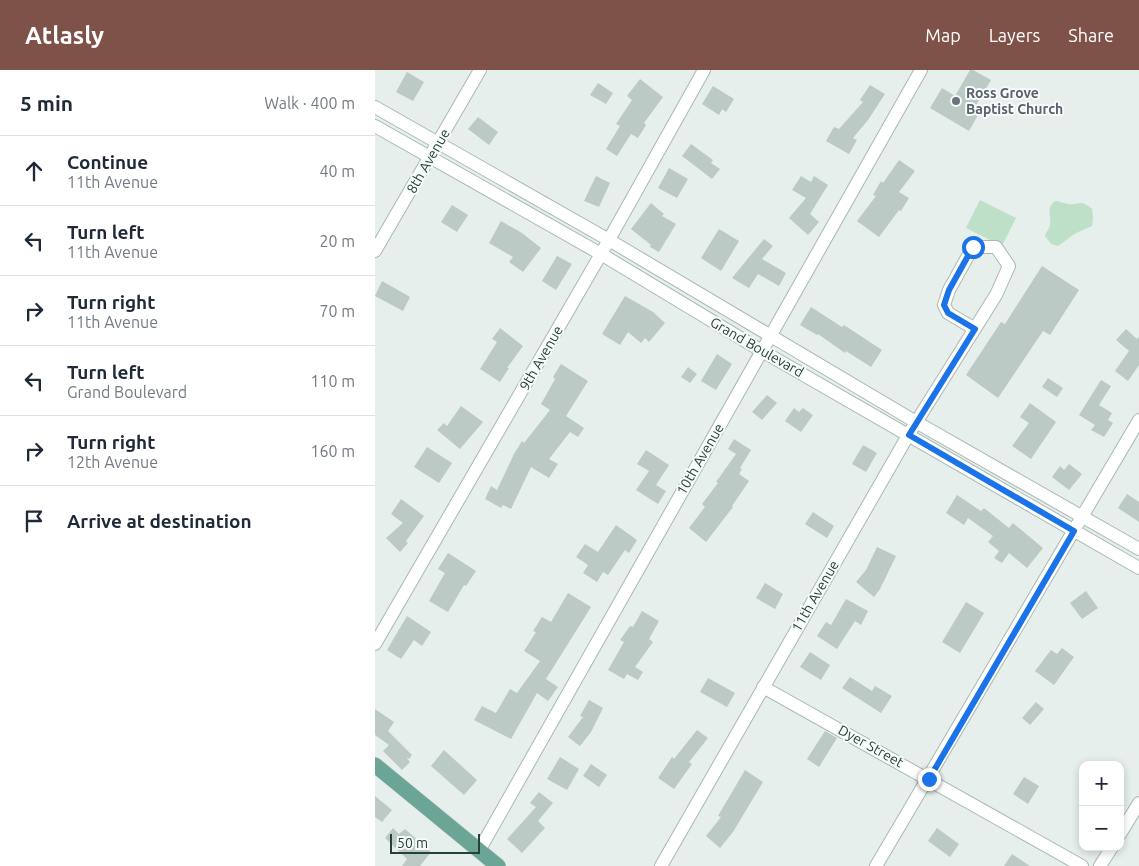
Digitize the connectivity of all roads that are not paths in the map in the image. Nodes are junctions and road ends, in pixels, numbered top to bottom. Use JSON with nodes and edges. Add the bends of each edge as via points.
{"nodes":[{"id":1,"x":480,"y":70,"type":"edge"},
{"id":2,"x":704,"y":70,"type":"edge"},
{"id":3,"x":921,"y":70,"type":"edge"},
{"id":4,"x":375,"y":107,"type":"edge"},
{"id":5,"x":375,"y":126,"type":"edge"},
{"id":6,"x":437,"y":144,"type":"junction"},
{"id":7,"x":430,"y":158,"type":"junction"},
{"id":8,"x":609,"y":240,"type":"junction"},
{"id":9,"x":375,"y":251,"type":"edge"},
{"id":10,"x":601,"y":254,"type":"junction"},
{"id":11,"x":975,"y":329,"type":"junction"},
{"id":12,"x":770,"y":336,"type":"junction"},
{"id":13,"x":762,"y":351,"type":"junction"},
{"id":14,"x":1139,"y":420,"type":"edge"},
{"id":15,"x":916,"y":422,"type":"junction"},
{"id":16,"x":909,"y":435,"type":"junction"},
{"id":17,"x":1083,"y":516,"type":"junction"},
{"id":18,"x":1074,"y":531,"type":"junction"},
{"id":19,"x":1139,"y":549,"type":"edge"},
{"id":20,"x":1139,"y":568,"type":"edge"},
{"id":21,"x":375,"y":644,"type":"edge"},
{"id":22,"x":763,"y":687,"type":"junction"},
{"id":23,"x":375,"y":766,"type":"edge"},
{"id":24,"x":929,"y":779,"type":"junction"},
{"id":25,"x":1139,"y":803,"type":"edge"},
{"id":26,"x":1124,"y":827,"type":"edge"},
{"id":27,"x":480,"y":849,"type":"junction"},
{"id":28,"x":1109,"y":851,"type":"edge"},
{"id":29,"x":499,"y":866,"type":"edge"},
{"id":30,"x":661,"y":866,"type":"edge"},
{"id":31,"x":876,"y":866,"type":"edge"},
{"id":32,"x":1082,"y":866,"type":"edge"},
{"id":33,"x":1100,"y":866,"type":"edge"}],
"edges":[{"from":1,"to":6,"type":"street","name":"8th Avenue"},
{"from":2,"to":8,"type":"street","name":"9th Avenue"},
{"from":3,"to":12,"type":"street","name":"10th Avenue"},
{"from":4,"to":6,"type":"street","name":"Grand Boulevard"},
{"from":5,"to":7,"type":"street","name":"Grand Boulevard"},
{"from":6,"to":7,"type":"street","name":"8th Avenue"},
{"from":6,"to":8,"type":"street","name":"Grand Boulevard"},
{"from":7,"to":9,"type":"street","name":"8th Avenue"},
{"from":7,"to":10,"type":"street","name":"Grand Boulevard"},
{"from":8,"to":10,"type":"street","name":"9th Avenue"},
{"from":8,"to":12,"type":"street","name":"Grand Boulevard"},
{"from":10,"to":13,"type":"street","name":"Grand Boulevard"},
{"from":10,"to":21,"type":"street","name":"9th Avenue"},
{"from":11,"to":11,"type":"street","name":"11th Avenue","via":[[948,313],[944,305],[973,247],[996,247],[1009,266],[997,295]]},
{"from":11,"to":15,"type":"street","name":"11th Avenue"},
{"from":12,"to":13,"type":"street","name":"10th Avenue"},
{"from":12,"to":15,"type":"street","name":"Grand Boulevard"},
{"from":13,"to":16,"type":"street","name":"Grand Boulevard"},
{"from":13,"to":27,"type":"street","name":"10th Avenue"},
{"from":14,"to":17,"type":"street"},
{"from":15,"to":16,"type":"street","name":"11th Avenue"},
{"from":15,"to":17,"type":"street","name":"Grand Boulevard"},
{"from":16,"to":18,"type":"street","name":"Grand Boulevard"},
{"from":16,"to":22,"type":"street","name":"11th Avenue"},
{"from":17,"to":18,"type":"street"},
{"from":17,"to":19,"type":"street","name":"Grand Boulevard"},
{"from":18,"to":20,"type":"street","name":"Grand Boulevard"},
{"from":18,"to":24,"type":"street"},
{"from":22,"to":24,"type":"street","name":"Dyer Street"},
{"from":22,"to":30,"type":"street","name":"11th Avenue"},
{"from":23,"to":27,"type":"main road"},
{"from":24,"to":31,"type":"street"},
{"from":24,"to":32,"type":"street","name":"Dyer Street"},
{"from":25,"to":26,"type":"street"},
{"from":27,"to":29,"type":"main road"},
{"from":28,"to":33,"type":"street"}]}
